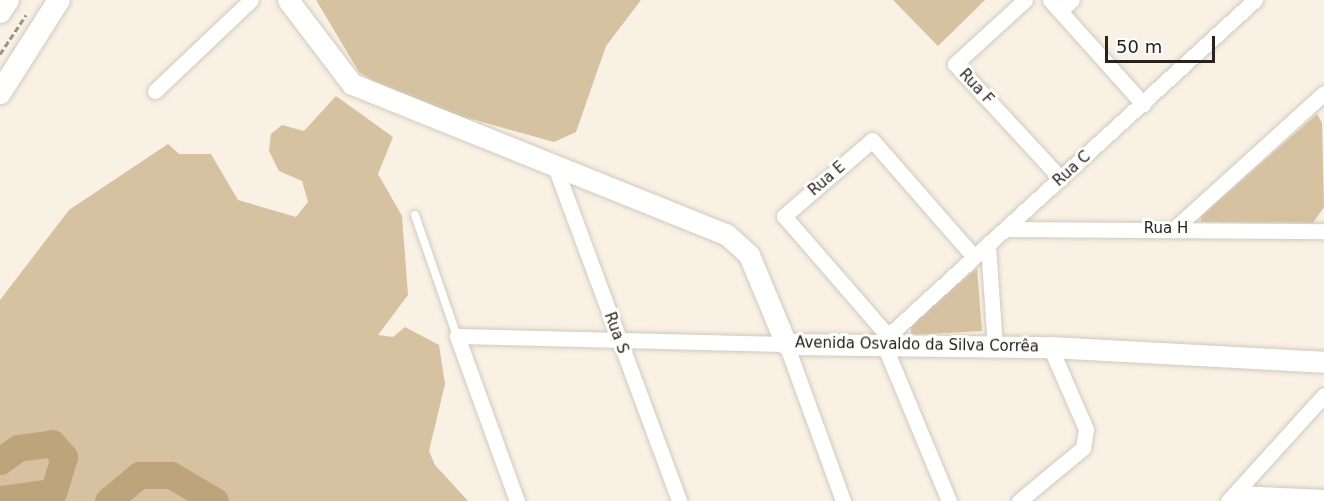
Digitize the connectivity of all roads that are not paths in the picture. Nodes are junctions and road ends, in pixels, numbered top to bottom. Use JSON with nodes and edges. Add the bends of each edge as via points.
{"nodes":[{"id":1,"x":8,"y":0,"type":"edge"},
{"id":2,"x":59,"y":0,"type":"edge"},
{"id":3,"x":251,"y":0,"type":"edge"},
{"id":4,"x":288,"y":0,"type":"edge"},
{"id":5,"x":1025,"y":0,"type":"edge"},
{"id":6,"x":1072,"y":0,"type":"edge"},
{"id":7,"x":1255,"y":0,"type":"edge"},
{"id":8,"x":1055,"y":5,"type":"edge"},
{"id":9,"x":0,"y":12,"type":"edge"},
{"id":10,"x":155,"y":91,"type":"dead end"},
{"id":11,"x":0,"y":93,"type":"edge"},
{"id":12,"x":1324,"y":93,"type":"edge"},
{"id":13,"x":1143,"y":104,"type":"junction"},
{"id":14,"x":554,"y":164,"type":"junction"},
{"id":15,"x":1061,"y":179,"type":"junction"},
{"id":16,"x":415,"y":215,"type":"dead end"},
{"id":17,"x":1008,"y":229,"type":"junction"},
{"id":18,"x":1174,"y":229,"type":"junction"},
{"id":19,"x":1324,"y":231,"type":"edge"},
{"id":20,"x":988,"y":245,"type":"junction"},
{"id":21,"x":974,"y":257,"type":"junction"},
{"id":22,"x":457,"y":336,"type":"junction"},
{"id":23,"x":886,"y":340,"type":"junction"},
{"id":24,"x":620,"y":343,"type":"junction"},
{"id":25,"x":786,"y":344,"type":"junction"},
{"id":26,"x":995,"y":347,"type":"junction"},
{"id":27,"x":1050,"y":347,"type":"junction"},
{"id":28,"x":1324,"y":362,"type":"edge"},
{"id":29,"x":1324,"y":394,"type":"edge"},
{"id":30,"x":1232,"y":497,"type":"edge"},
{"id":31,"x":1324,"y":497,"type":"edge"},
{"id":32,"x":516,"y":501,"type":"edge"},
{"id":33,"x":679,"y":501,"type":"edge"},
{"id":34,"x":843,"y":501,"type":"edge"},
{"id":35,"x":950,"y":501,"type":"edge"},
{"id":36,"x":1019,"y":501,"type":"edge"}],
"edges":[{"from":1,"to":9,"type":"main road"},
{"from":2,"to":11,"type":"main road"},
{"from":3,"to":10,"type":"street"},
{"from":4,"to":14,"type":"street","name":"Avenida Osvaldo da Silva Corrêa","via":[[352,84]]},
{"from":5,"to":15,"type":"street","name":"Rua F","via":[[955,64]]},
{"from":6,"to":8,"type":"street"},
{"from":7,"to":13,"type":"street","name":"Rua C"},
{"from":8,"to":13,"type":"street"},
{"from":12,"to":18,"type":"street"},
{"from":13,"to":15,"type":"street","name":"Rua C"},
{"from":14,"to":24,"type":"street","name":"Rua S"},
{"from":14,"to":25,"type":"street","name":"Avenida Osvaldo da Silva Corrêa","via":[[726,234],[749,255]]},
{"from":15,"to":17,"type":"street","name":"Rua C"},
{"from":16,"to":22,"type":"lane"},
{"from":17,"to":18,"type":"street","name":"Rua H"},
{"from":17,"to":20,"type":"street","name":"Rua C"},
{"from":18,"to":19,"type":"street","name":"Rua H"},
{"from":20,"to":21,"type":"street","name":"Rua C"},
{"from":20,"to":26,"type":"street"},
{"from":21,"to":23,"type":"street","name":"Rua C"},
{"from":21,"to":23,"type":"street","name":"Rua E","via":[[872,140],[784,216]]},
{"from":22,"to":24,"type":"street"},
{"from":22,"to":32,"type":"street"},
{"from":23,"to":25,"type":"street","name":"Avenida Osvaldo da Silva Corrêa"},
{"from":23,"to":26,"type":"street","name":"Avenida Osvaldo da Silva Corrêa"},
{"from":23,"to":35,"type":"street"},
{"from":24,"to":25,"type":"street"},
{"from":24,"to":33,"type":"street","name":"Rua S"},
{"from":25,"to":34,"type":"street"},
{"from":26,"to":27,"type":"street","name":"Avenida Osvaldo da Silva Corrêa"},
{"from":27,"to":28,"type":"street","name":"Avenida Osvaldo da Silva Corrêa"},
{"from":27,"to":36,"type":"street","via":[[1086,429],[1083,448]]},
{"from":29,"to":30,"type":"street"},
{"from":30,"to":31,"type":"street"}]}
